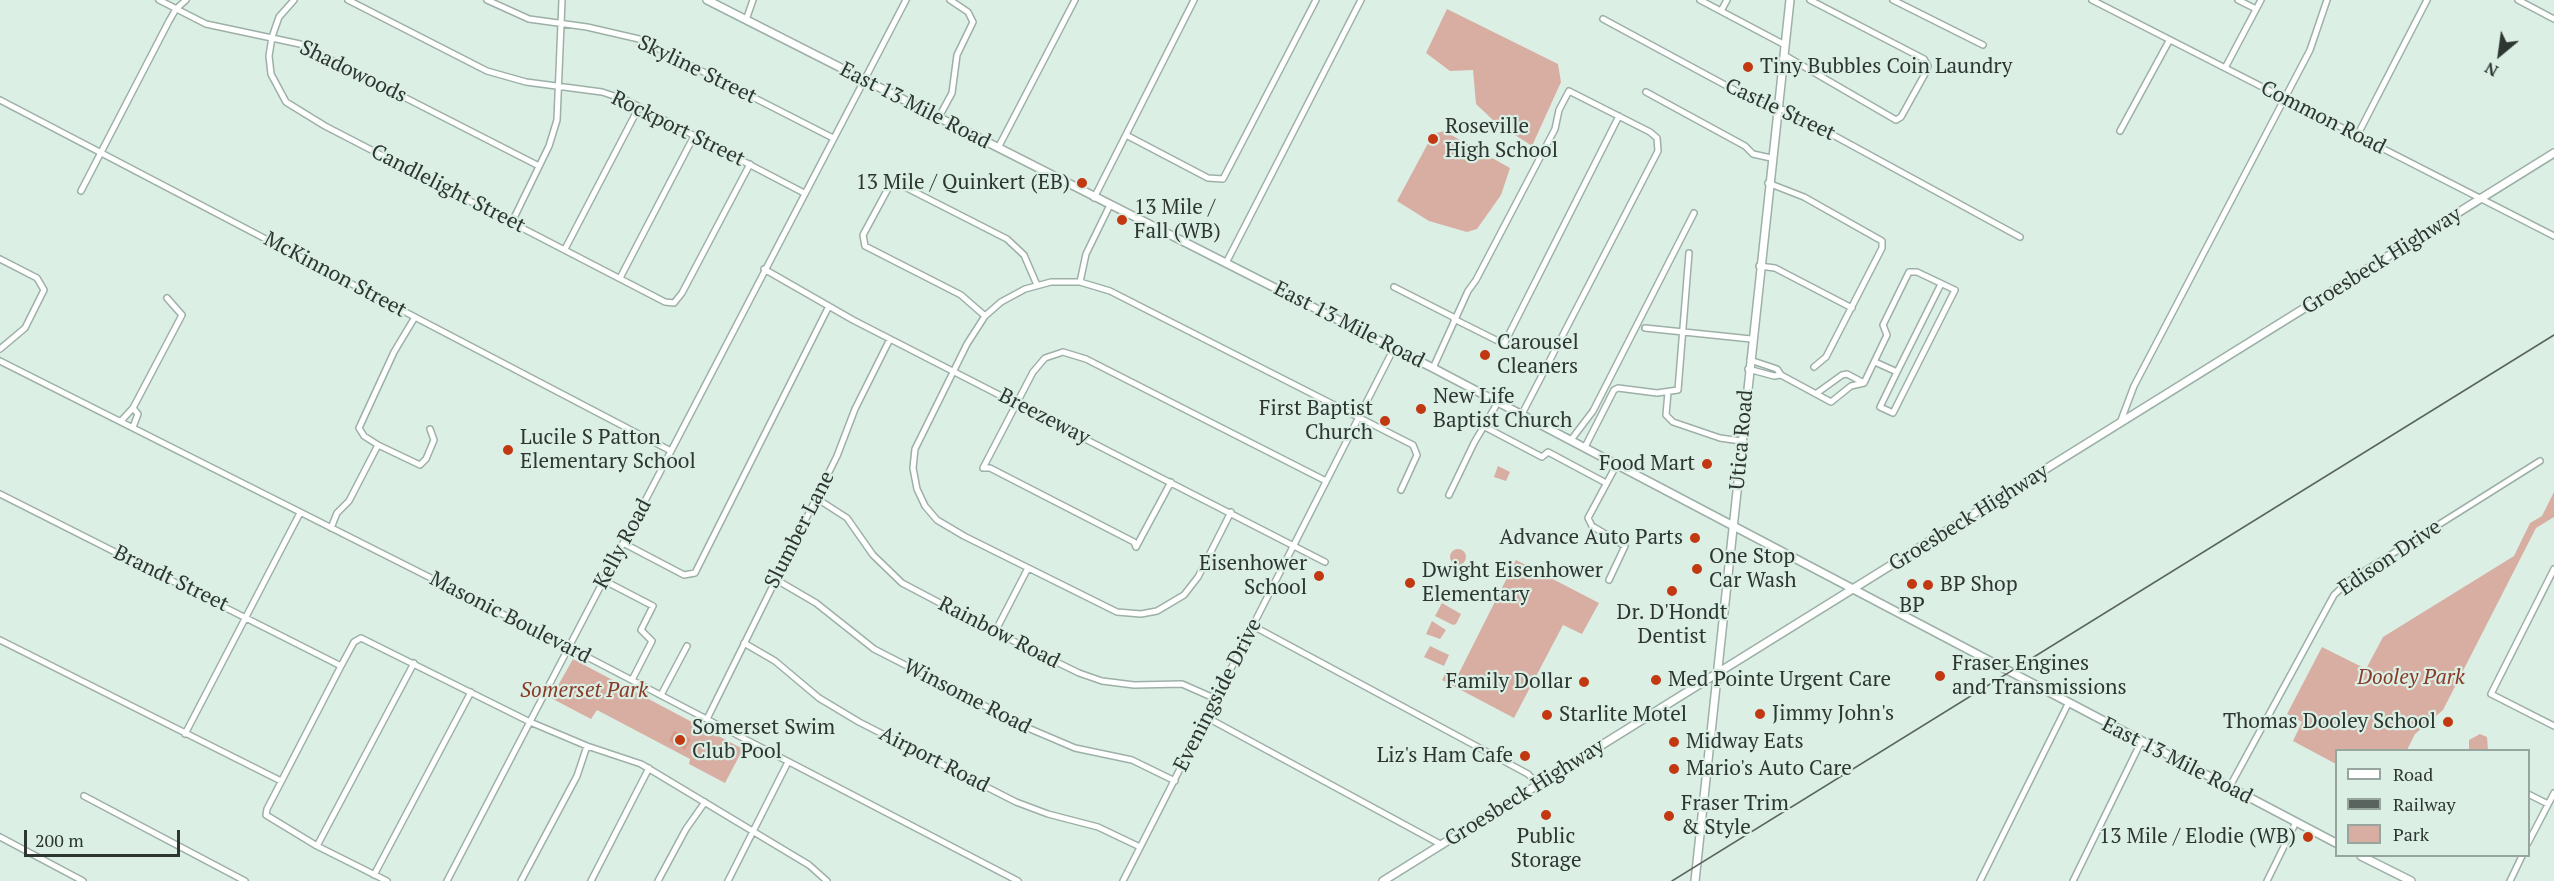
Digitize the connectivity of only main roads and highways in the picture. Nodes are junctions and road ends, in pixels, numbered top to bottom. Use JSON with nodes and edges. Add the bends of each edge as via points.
{"nodes":[{"id":1,"x":707,"y":0,"type":"edge"},
{"id":2,"x":1790,"y":0,"type":"edge"},
{"id":3,"x":2554,"y":153,"type":"edge"},
{"id":4,"x":1734,"y":525,"type":"junction"},
{"id":5,"x":1855,"y":589,"type":"junction"},
{"id":6,"x":1718,"y":674,"type":"junction"},
{"id":7,"x":2335,"y":842,"type":"edge"},
{"id":8,"x":2365,"y":857,"type":"edge"},
{"id":9,"x":1383,"y":881,"type":"edge"},
{"id":10,"x":1695,"y":881,"type":"edge"},
{"id":11,"x":2411,"y":881,"type":"edge"}],
"edges":[{"from":1,"to":4,"type":"main road","name":"East 13 Mile Road"},
{"from":2,"to":4,"type":"main road","name":"Utica Road"},
{"from":3,"to":5,"type":"main road","name":"Groesbeck Highway"},
{"from":4,"to":5,"type":"main road","name":"East 13 Mile Road"},
{"from":4,"to":6,"type":"main road","name":"Utica Road"},
{"from":5,"to":6,"type":"main road","name":"Groesbeck Highway"},
{"from":5,"to":7,"type":"main road","name":"East 13 Mile Road"},
{"from":6,"to":9,"type":"main road","name":"Groesbeck Highway"},
{"from":6,"to":10,"type":"main road","name":"Utica Road"},
{"from":8,"to":11,"type":"main road"}]}
